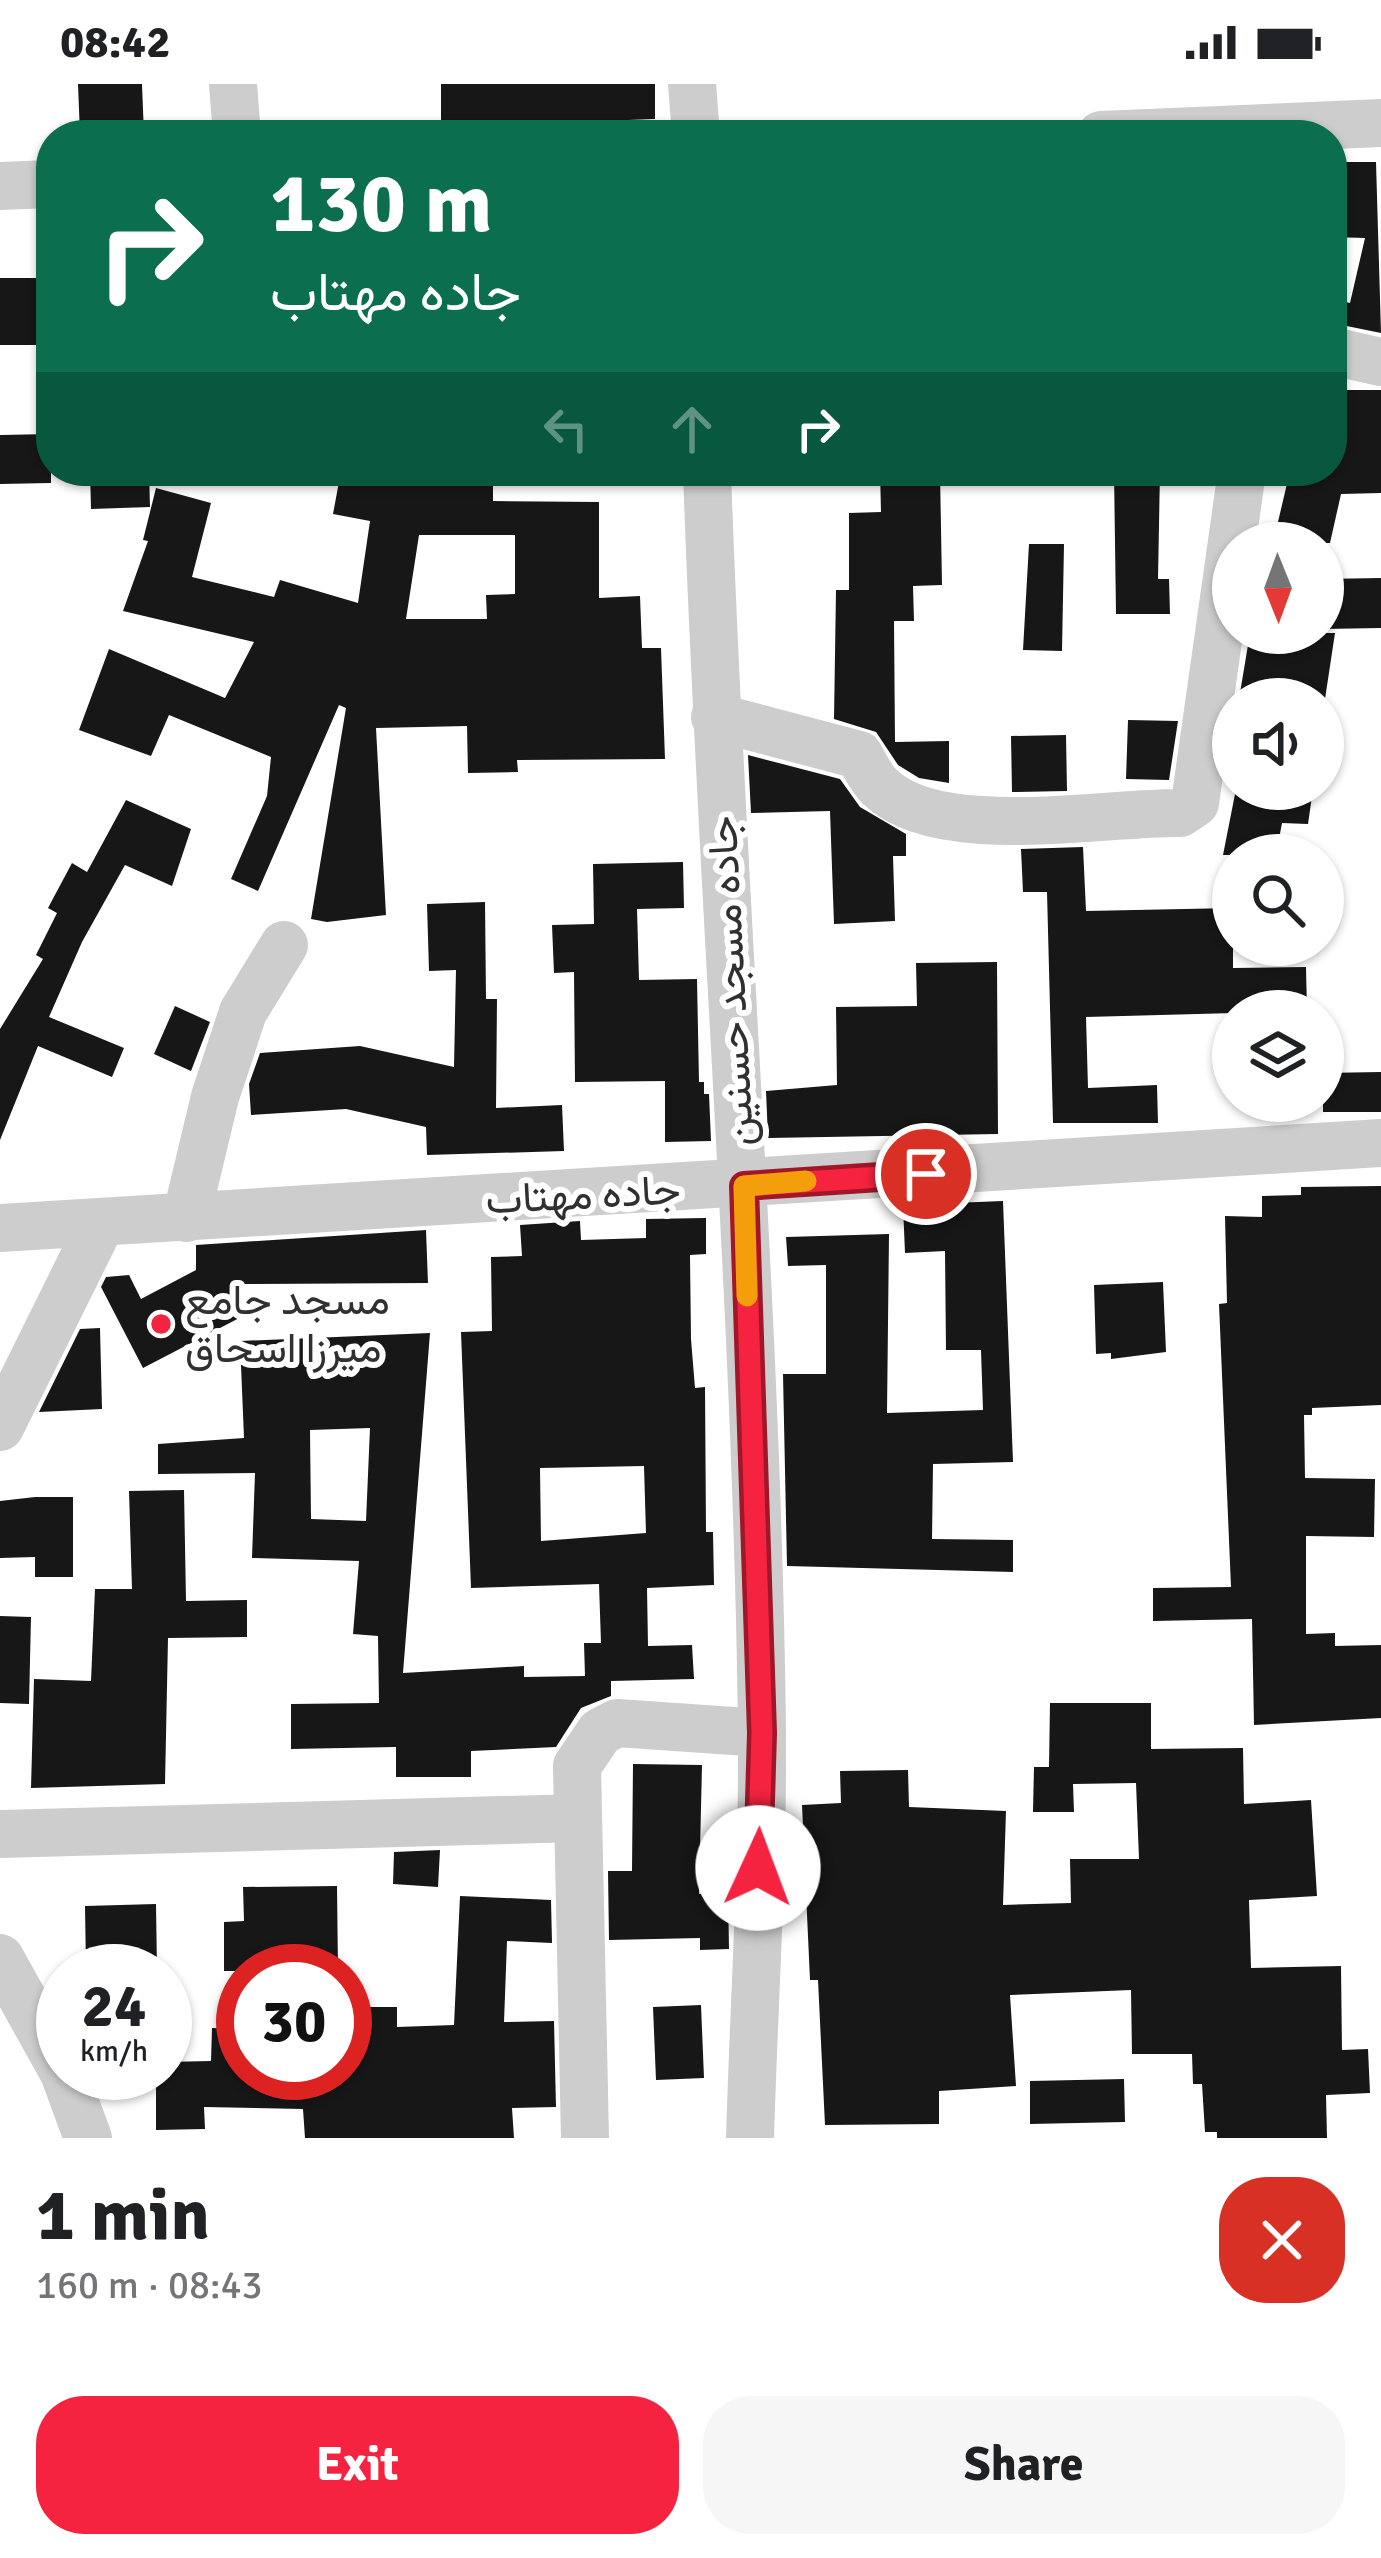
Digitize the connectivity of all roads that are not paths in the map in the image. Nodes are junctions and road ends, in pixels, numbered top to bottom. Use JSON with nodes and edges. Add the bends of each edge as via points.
{"nodes":[{"id":1,"x":233,"y":84,"type":"edge"},
{"id":2,"x":692,"y":84,"type":"edge"},
{"id":3,"x":235,"y":120,"type":"edge"},
{"id":4,"x":695,"y":120,"type":"edge"},
{"id":5,"x":1381,"y":123,"type":"edge"},
{"id":6,"x":1347,"y":124,"type":"edge"},
{"id":7,"x":36,"y":185,"type":"edge"},
{"id":8,"x":0,"y":186,"type":"edge"},
{"id":9,"x":1347,"y":355,"type":"edge"},
{"id":10,"x":1381,"y":362,"type":"edge"},
{"id":11,"x":708,"y":486,"type":"edge"},
{"id":12,"x":1240,"y":486,"type":"edge"},
{"id":13,"x":716,"y":718,"type":"junction"},
{"id":14,"x":284,"y":945,"type":"dead end"},
{"id":15,"x":1381,"y":1143,"type":"edge"},
{"id":16,"x":744,"y":1186,"type":"junction"},
{"id":17,"x":186,"y":1218,"type":"junction"},
{"id":18,"x":101,"y":1223,"type":"junction"},
{"id":19,"x":0,"y":1228,"type":"edge"},
{"id":20,"x":0,"y":1427,"type":"edge"},
{"id":21,"x":762,"y":1733,"type":"junction"},
{"id":22,"x":578,"y":1818,"type":"junction"},
{"id":23,"x":0,"y":1834,"type":"edge"},
{"id":24,"x":0,"y":1958,"type":"edge"},
{"id":25,"x":36,"y":2023,"type":"edge"},
{"id":26,"x":74,"y":2100,"type":"edge"},
{"id":27,"x":88,"y":2138,"type":"edge"},
{"id":28,"x":585,"y":2138,"type":"edge"},
{"id":29,"x":750,"y":2138,"type":"edge"}],
"edges":[{"from":1,"to":3,"type":"street"},
{"from":2,"to":4,"type":"street"},
{"from":5,"to":6,"type":"street"},
{"from":7,"to":8,"type":"street"},
{"from":9,"to":10,"type":"street"},
{"from":11,"to":13,"type":"street","name":"جاده مسجد حسنین"},
{"from":12,"to":13,"type":"street","via":[[1195,803],[1180,813],[1024,822],[956,817],[880,787],[859,755]]},
{"from":13,"to":16,"type":"street","name":"جاده مسجد حسنین"},
{"from":14,"to":17,"type":"street","via":[[243,1012]]},
{"from":15,"to":16,"type":"street","name":"جاده مهتاب"},
{"from":16,"to":17,"type":"street","name":"جاده مهتاب"},
{"from":16,"to":21,"type":"street","name":"جاده مسجد حسنین"},
{"from":17,"to":18,"type":"street","name":"جاده مهتاب"},
{"from":18,"to":19,"type":"street","name":"جاده مهتاب"},
{"from":18,"to":20,"type":"street"},
{"from":21,"to":22,"type":"street","via":[[617,1724],[600,1732],[577,1766]]},
{"from":21,"to":29,"type":"street","name":"جاده مسجد حسنین"},
{"from":22,"to":23,"type":"street"},
{"from":22,"to":28,"type":"street"},
{"from":24,"to":25,"type":"street"},
{"from":26,"to":27,"type":"street"}]}
